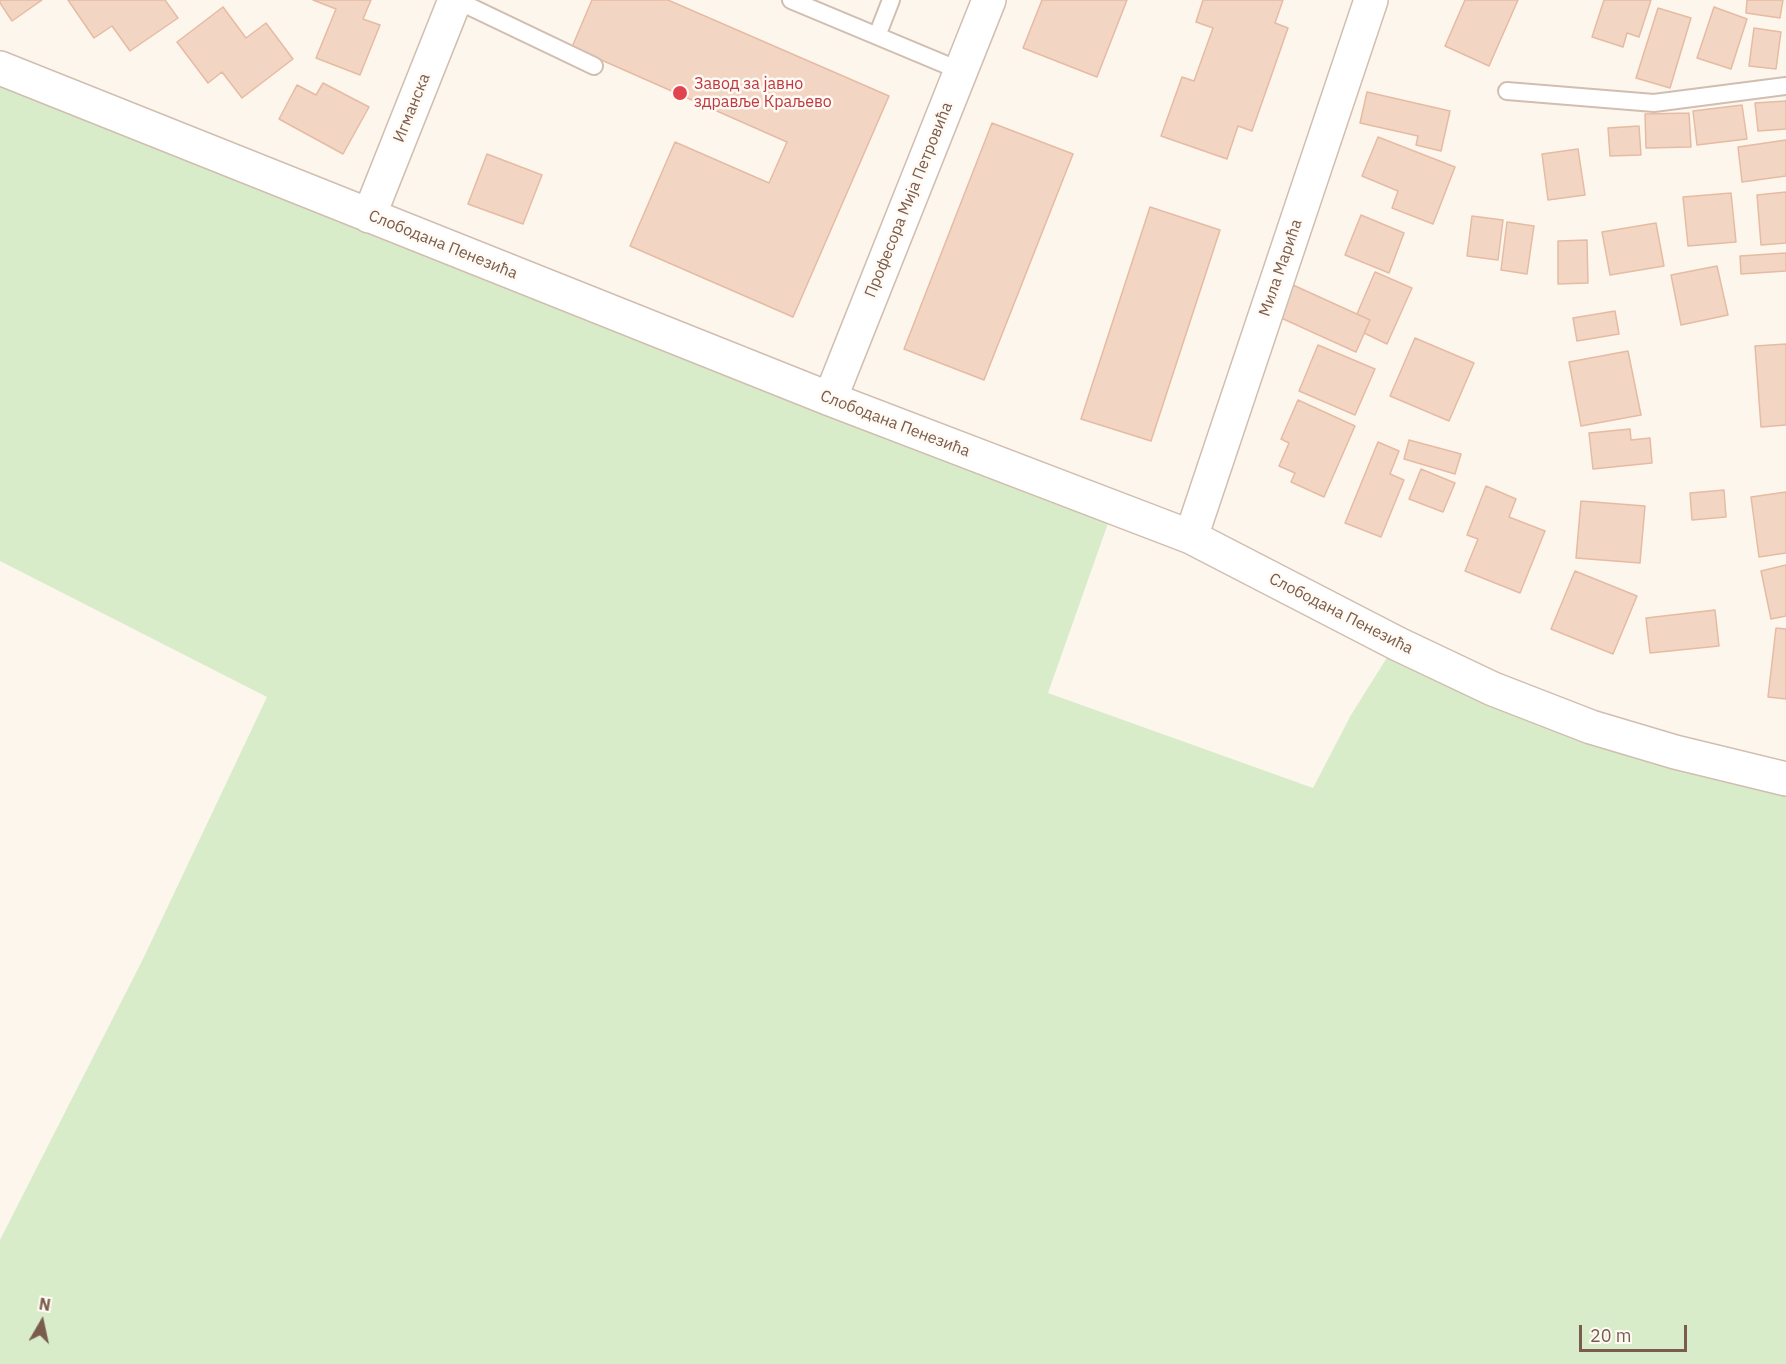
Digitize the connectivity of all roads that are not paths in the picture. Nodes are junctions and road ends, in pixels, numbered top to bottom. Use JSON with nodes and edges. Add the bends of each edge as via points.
{"nodes":[{"id":1,"x":455,"y":0,"type":"edge"},
{"id":2,"x":791,"y":0,"type":"edge"},
{"id":3,"x":891,"y":0,"type":"edge"},
{"id":4,"x":989,"y":0,"type":"edge"},
{"id":5,"x":1371,"y":0,"type":"edge"},
{"id":6,"x":877,"y":36,"type":"junction"},
{"id":7,"x":594,"y":66,"type":"dead end"},
{"id":8,"x":0,"y":68,"type":"edge"},
{"id":9,"x":961,"y":71,"type":"junction"},
{"id":10,"x":1786,"y":86,"type":"edge"},
{"id":11,"x":1507,"y":91,"type":"dead end"},
{"id":12,"x":369,"y":216,"type":"junction"},
{"id":13,"x":830,"y":399,"type":"junction"},
{"id":14,"x":1191,"y":537,"type":"junction"},
{"id":15,"x":1786,"y":779,"type":"edge"}],
"edges":[{"from":1,"to":7,"type":"lane"},
{"from":1,"to":12,"type":"street","name":"Игманска"},
{"from":2,"to":6,"type":"lane"},
{"from":3,"to":6,"type":"lane"},
{"from":4,"to":9,"type":"street","name":"Професора Мија Петровића"},
{"from":5,"to":14,"type":"street","name":"Мила Марића"},
{"from":6,"to":9,"type":"lane"},
{"from":8,"to":12,"type":"street","name":"Слободана Пенезића"},
{"from":9,"to":13,"type":"street","name":"Професора Мија Петровића"},
{"from":10,"to":11,"type":"lane","via":[[1654,103]]},
{"from":12,"to":13,"type":"street","name":"Слободана Пенезића"},
{"from":13,"to":14,"type":"street","name":"Слободана Пенезића"},
{"from":14,"to":15,"type":"street","name":"Слободана Пенезића","via":[[1493,689],[1591,727]]}]}
